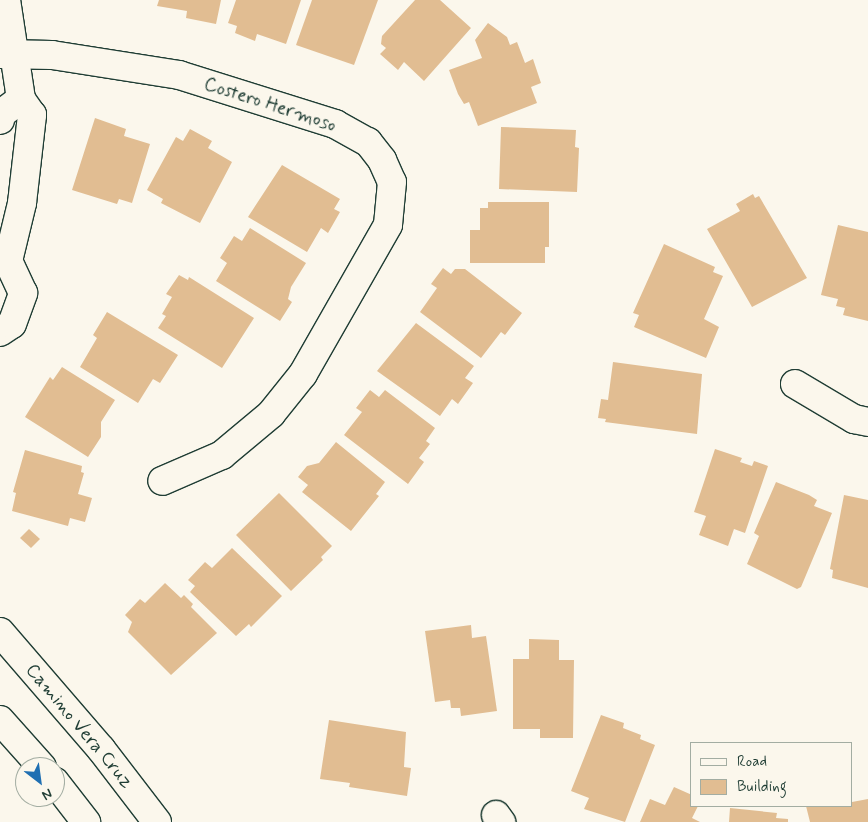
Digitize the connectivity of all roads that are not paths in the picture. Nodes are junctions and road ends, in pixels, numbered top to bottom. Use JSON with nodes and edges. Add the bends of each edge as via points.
{"nodes":[{"id":1,"x":6,"y":0,"type":"edge"},
{"id":2,"x":7,"y":54,"type":"edge"},
{"id":3,"x":21,"y":99,"type":"junction"},
{"id":4,"x":0,"y":120,"type":"edge"},
{"id":5,"x":4,"y":259,"type":"edge"},
{"id":6,"x":0,"y":332,"type":"edge"},
{"id":7,"x":795,"y":384,"type":"dead end"},
{"id":8,"x":868,"y":422,"type":"edge"},
{"id":9,"x":162,"y":481,"type":"dead end"},
{"id":10,"x":0,"y":632,"type":"edge"},
{"id":11,"x":0,"y":720,"type":"edge"},
{"id":12,"x":33,"y":757,"type":"edge"},
{"id":13,"x":65,"y":795,"type":"edge"},
{"id":14,"x":86,"y":822,"type":"edge"},
{"id":15,"x":157,"y":822,"type":"edge"}],
"edges":[{"from":1,"to":2,"type":"street"},
{"from":2,"to":3,"type":"street"},
{"from":2,"to":9,"type":"street","name":"Costero Hermoso","via":[[52,56],[179,76],[335,124],[368,142],[382,160],[392,182],[388,225],[304,374],[271,414],[222,454]]},
{"from":3,"to":4,"type":"street","via":[[1,114]]},
{"from":3,"to":5,"type":"street","via":[[32,115],[22,204]]},
{"from":5,"to":6,"type":"street","via":[[23,293],[12,324]]},
{"from":7,"to":8,"type":"street","via":[[854,419]]},
{"from":10,"to":15,"type":"street","name":"Camino Vera Cruz","via":[[101,750]]},
{"from":11,"to":12,"type":"street"},
{"from":13,"to":14,"type":"street"}]}
